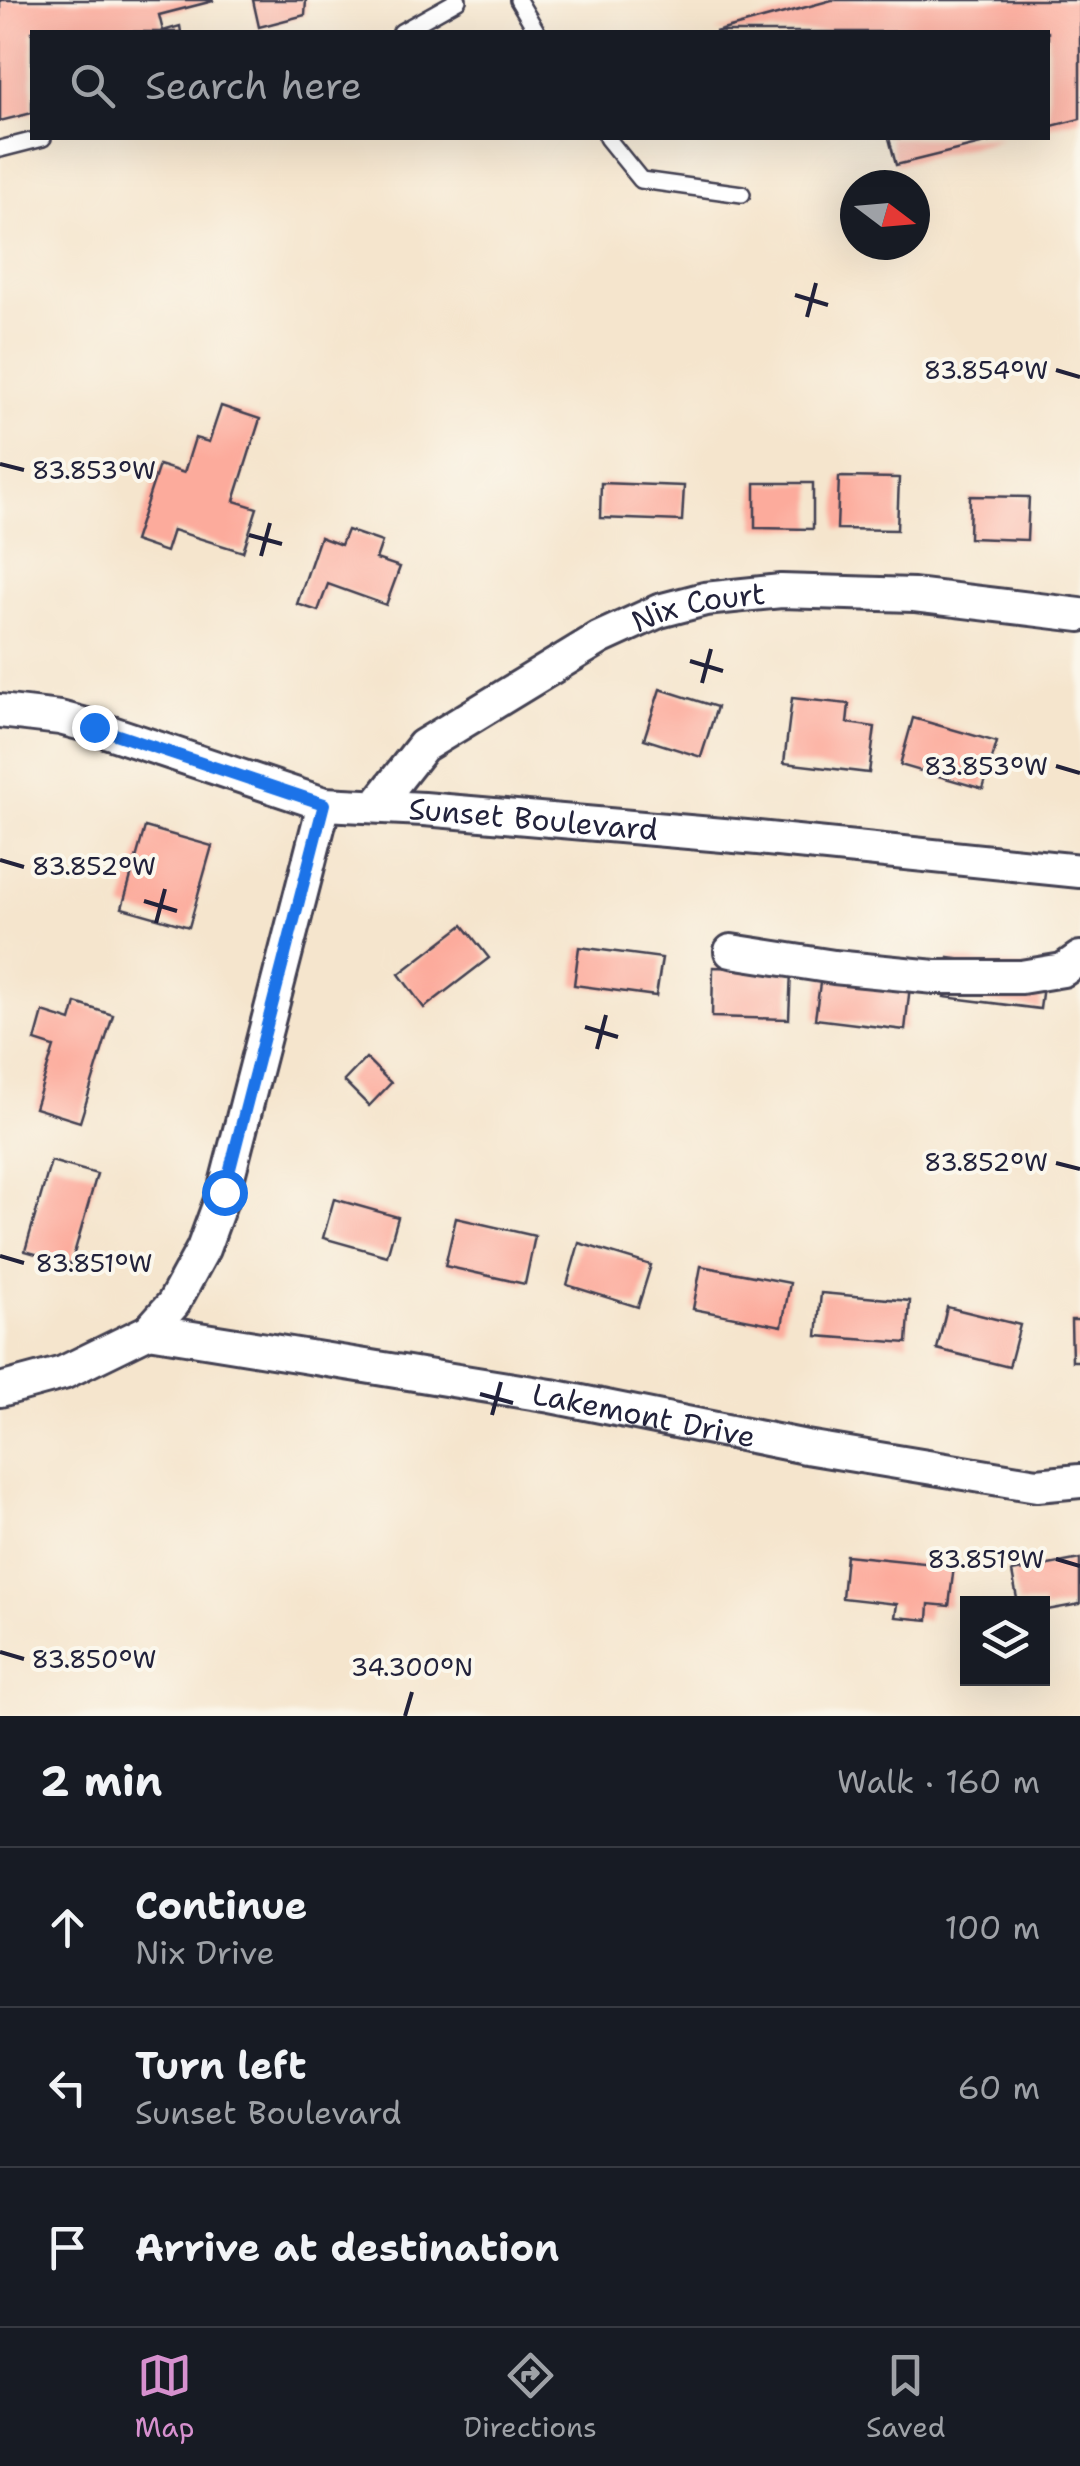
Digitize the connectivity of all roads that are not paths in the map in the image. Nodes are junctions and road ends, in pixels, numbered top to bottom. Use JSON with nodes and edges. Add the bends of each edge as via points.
{"nodes":[{"id":1,"x":458,"y":0,"type":"edge"},
{"id":2,"x":518,"y":0,"type":"edge"},
{"id":3,"x":404,"y":30,"type":"edge"},
{"id":4,"x":536,"y":30,"type":"edge"},
{"id":5,"x":35,"y":140,"type":"edge"},
{"id":6,"x":609,"y":140,"type":"edge"},
{"id":7,"x":0,"y":149,"type":"edge"},
{"id":8,"x":742,"y":194,"type":"dead end"},
{"id":9,"x":1080,"y":616,"type":"edge"},
{"id":10,"x":0,"y":711,"type":"edge"},
{"id":11,"x":324,"y":804,"type":"junction"},
{"id":12,"x":376,"y":806,"type":"junction"},
{"id":13,"x":1080,"y":871,"type":"edge"},
{"id":14,"x":731,"y":951,"type":"dead end"},
{"id":15,"x":1080,"y":958,"type":"edge"},
{"id":16,"x":149,"y":1331,"type":"junction"},
{"id":17,"x":0,"y":1390,"type":"edge"},
{"id":18,"x":1080,"y":1481,"type":"edge"}],
"edges":[{"from":1,"to":3,"type":"lane"},
{"from":2,"to":4,"type":"lane"},
{"from":5,"to":7,"type":"lane"},
{"from":6,"to":8,"type":"lane","via":[[641,180]]},
{"from":9,"to":12,"type":"street","name":"Nix Court","via":[[914,595],[780,591],[674,607],[600,638],[423,746]]},
{"from":10,"to":11,"type":"street","name":"Sunset Boulevard","via":[[94,727]]},
{"from":11,"to":12,"type":"street","name":"Sunset Boulevard"},
{"from":11,"to":16,"type":"street","via":[[224,1192],[203,1249],[173,1304]]},
{"from":12,"to":13,"type":"street","name":"Sunset Boulevard"},
{"from":14,"to":15,"type":"street","via":[[936,977],[1021,977],[1063,970]]},
{"from":16,"to":17,"type":"street","via":[[63,1373]]},
{"from":16,"to":18,"type":"street","name":"Lakemont Drive","via":[[1036,1485]]}]}
